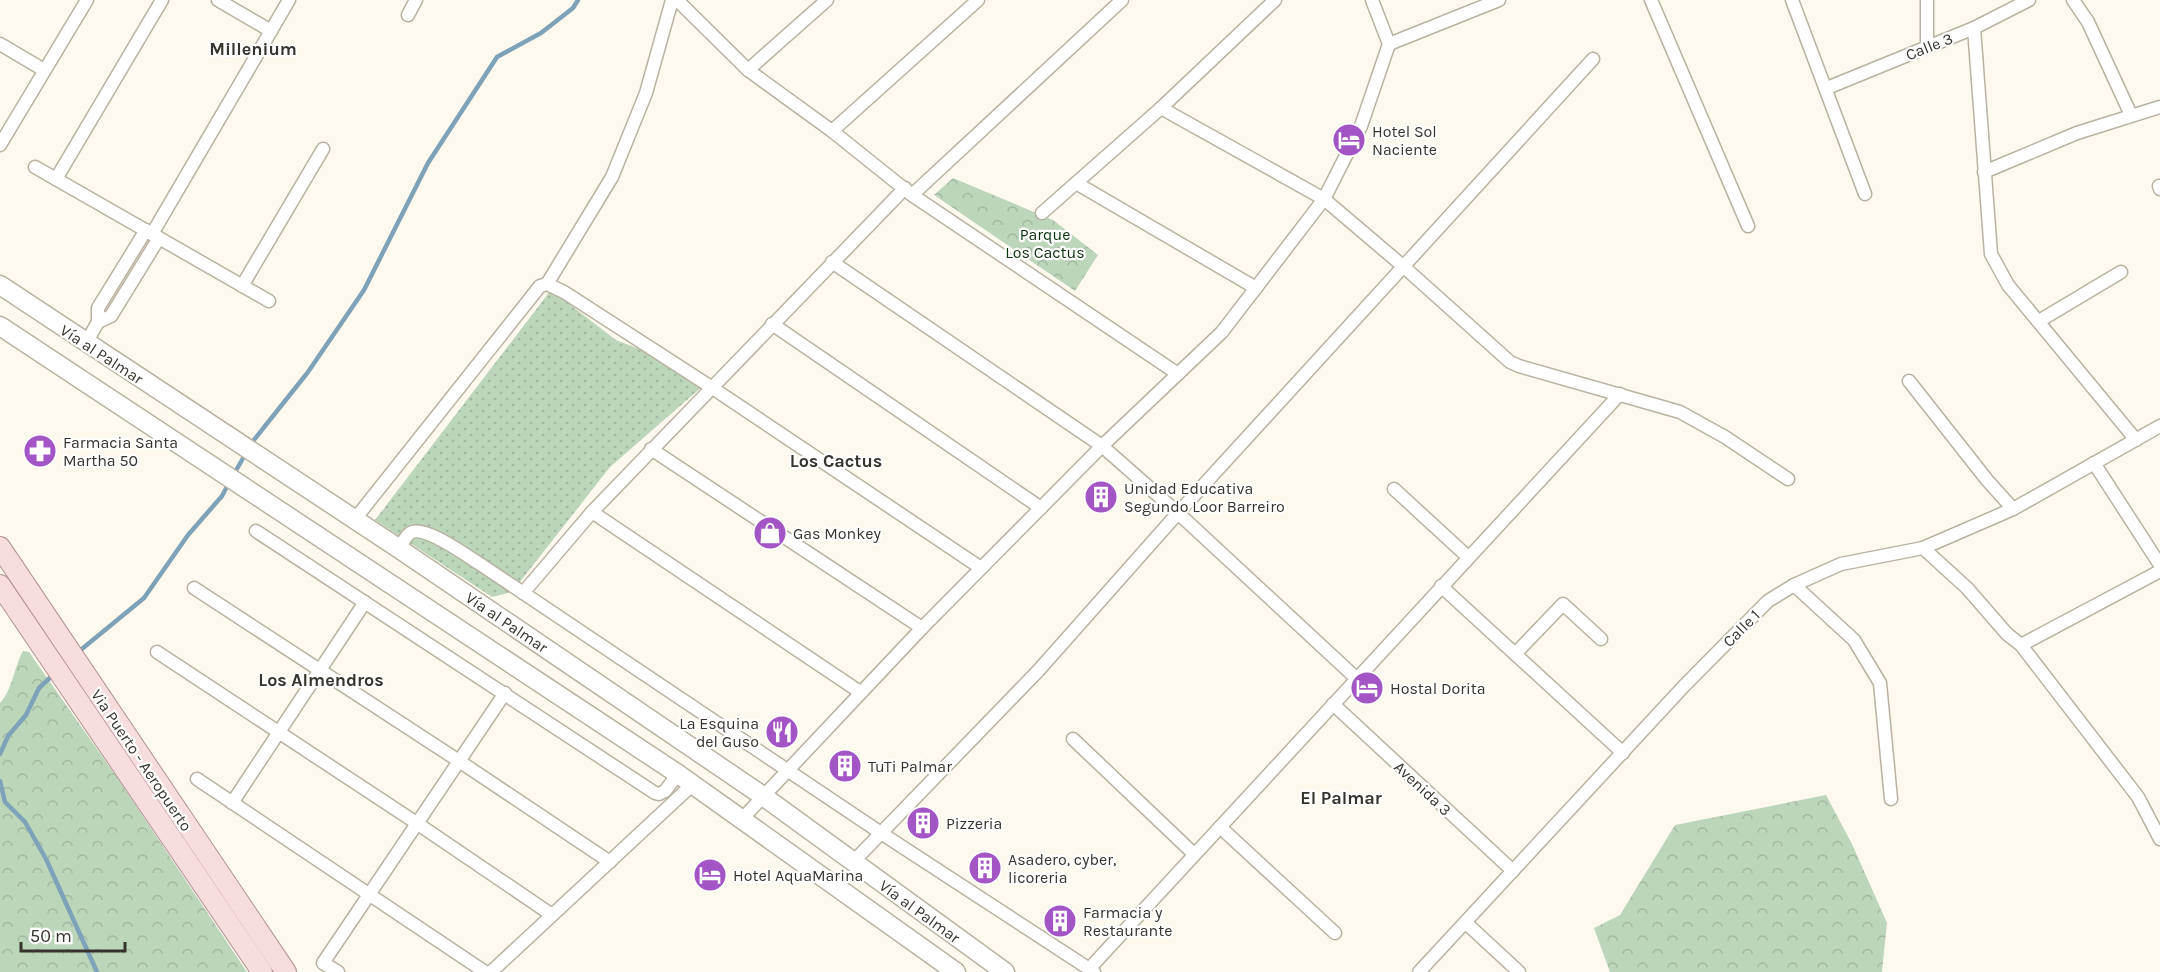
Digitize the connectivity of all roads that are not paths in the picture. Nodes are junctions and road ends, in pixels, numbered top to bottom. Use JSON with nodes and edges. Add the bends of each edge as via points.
{"nodes":[{"id":1,"x":162,"y":0,"type":"edge"},
{"id":2,"x":218,"y":0,"type":"edge"},
{"id":3,"x":289,"y":0,"type":"edge"},
{"id":4,"x":416,"y":0,"type":"edge"},
{"id":5,"x":672,"y":0,"type":"edge"},
{"id":6,"x":678,"y":0,"type":"edge"},
{"id":7,"x":827,"y":0,"type":"edge"},
{"id":8,"x":978,"y":0,"type":"edge"},
{"id":9,"x":1122,"y":0,"type":"edge"},
{"id":10,"x":1275,"y":0,"type":"edge"},
{"id":11,"x":1372,"y":0,"type":"edge"},
{"id":12,"x":1499,"y":0,"type":"edge"},
{"id":13,"x":1651,"y":0,"type":"edge"},
{"id":14,"x":1792,"y":0,"type":"edge"},
{"id":15,"x":1927,"y":0,"type":"edge"},
{"id":16,"x":2029,"y":0,"type":"edge"},
{"id":17,"x":2073,"y":0,"type":"edge"},
{"id":18,"x":82,"y":2,"type":"edge"},
{"id":19,"x":408,"y":15,"type":"dead end"},
{"id":20,"x":1974,"y":28,"type":"junction"},
{"id":21,"x":271,"y":31,"type":"junction"},
{"id":22,"x":0,"y":44,"type":"edge"},
{"id":23,"x":1389,"y":44,"type":"junction"},
{"id":24,"x":1927,"y":48,"type":"junction"},
{"id":25,"x":1593,"y":59,"type":"dead end"},
{"id":26,"x":44,"y":70,"type":"junction"},
{"id":27,"x":748,"y":70,"type":"junction"},
{"id":28,"x":1827,"y":88,"type":"junction"},
{"id":29,"x":2160,"y":107,"type":"edge"},
{"id":30,"x":1161,"y":108,"type":"junction"},
{"id":31,"x":2131,"y":115,"type":"junction"},
{"id":32,"x":832,"y":131,"type":"junction"},
{"id":33,"x":0,"y":146,"type":"edge"},
{"id":34,"x":323,"y":149,"type":"dead end"},
{"id":35,"x":35,"y":167,"type":"dead end"},
{"id":36,"x":1984,"y":172,"type":"junction"},
{"id":37,"x":56,"y":179,"type":"junction"},
{"id":38,"x":1076,"y":183,"type":"junction"},
{"id":39,"x":908,"y":191,"type":"junction"},
{"id":40,"x":1865,"y":194,"type":"dead end"},
{"id":41,"x":1324,"y":199,"type":"junction"},
{"id":42,"x":1041,"y":213,"type":"dead end"},
{"id":43,"x":1748,"y":226,"type":"dead end"},
{"id":44,"x":152,"y":234,"type":"junction"},
{"id":45,"x":832,"y":262,"type":"junction"},
{"id":46,"x":1404,"y":267,"type":"junction"},
{"id":47,"x":2121,"y":272,"type":"dead end"},
{"id":48,"x":548,"y":284,"type":"junction"},
{"id":49,"x":0,"y":285,"type":"edge"},
{"id":50,"x":242,"y":286,"type":"junction"},
{"id":51,"x":1256,"y":288,"type":"junction"},
{"id":52,"x":269,"y":301,"type":"dead end"},
{"id":53,"x":2039,"y":321,"type":"junction"},
{"id":54,"x":772,"y":324,"type":"junction"},
{"id":55,"x":0,"y":326,"type":"edge"},
{"id":56,"x":86,"y":343,"type":"junction"},
{"id":57,"x":1178,"y":374,"type":"junction"},
{"id":58,"x":1909,"y":381,"type":"dead end"},
{"id":59,"x":711,"y":387,"type":"junction"},
{"id":60,"x":1620,"y":394,"type":"junction"},
{"id":61,"x":2160,"y":426,"type":"edge"},
{"id":62,"x":2136,"y":440,"type":"junction"},
{"id":63,"x":1102,"y":446,"type":"junction"},
{"id":64,"x":651,"y":449,"type":"junction"},
{"id":65,"x":2094,"y":463,"type":"junction"},
{"id":66,"x":1788,"y":479,"type":"dead end"},
{"id":67,"x":1394,"y":489,"type":"dead end"},
{"id":68,"x":1041,"y":508,"type":"junction"},
{"id":69,"x":2013,"y":508,"type":"junction"},
{"id":70,"x":591,"y":512,"type":"junction"},
{"id":71,"x":1179,"y":513,"type":"junction"},
{"id":72,"x":355,"y":519,"type":"junction"},
{"id":73,"x":256,"y":531,"type":"dead end"},
{"id":74,"x":0,"y":547,"type":"edge"},
{"id":75,"x":398,"y":548,"type":"junction"},
{"id":76,"x":1923,"y":548,"type":"junction"},
{"id":77,"x":1468,"y":557,"type":"junction"},
{"id":78,"x":2160,"y":565,"type":"edge"},
{"id":79,"x":981,"y":568,"type":"junction"},
{"id":80,"x":2160,"y":571,"type":"edge"},
{"id":81,"x":0,"y":585,"type":"edge"},
{"id":82,"x":1794,"y":585,"type":"junction"},
{"id":83,"x":1441,"y":586,"type":"junction"},
{"id":84,"x":194,"y":588,"type":"dead end"},
{"id":85,"x":523,"y":593,"type":"junction"},
{"id":86,"x":365,"y":602,"type":"junction"},
{"id":87,"x":922,"y":628,"type":"junction"},
{"id":88,"x":1601,"y":639,"type":"dead end"},
{"id":89,"x":2021,"y":645,"type":"junction"},
{"id":90,"x":157,"y":652,"type":"dead end"},
{"id":91,"x":1515,"y":654,"type":"junction"},
{"id":92,"x":319,"y":670,"type":"junction"},
{"id":93,"x":1356,"y":678,"type":"junction"},
{"id":94,"x":860,"y":692,"type":"junction"},
{"id":95,"x":505,"y":693,"type":"junction"},
{"id":96,"x":1333,"y":704,"type":"junction"},
{"id":97,"x":278,"y":731,"type":"junction"},
{"id":98,"x":1073,"y":740,"type":"dead end"},
{"id":99,"x":1623,"y":753,"type":"junction"},
{"id":100,"x":459,"y":761,"type":"junction"},
{"id":101,"x":788,"y":769,"type":"junction"},
{"id":102,"x":197,"y":779,"type":"dead end"},
{"id":103,"x":685,"y":780,"type":"junction"},
{"id":104,"x":763,"y":796,"type":"junction"},
{"id":105,"x":1891,"y":799,"type":"dead end"},
{"id":106,"x":232,"y":803,"type":"junction"},
{"id":107,"x":742,"y":819,"type":"junction"},
{"id":108,"x":418,"y":824,"type":"junction"},
{"id":109,"x":1220,"y":827,"type":"junction"},
{"id":110,"x":880,"y":833,"type":"junction"},
{"id":111,"x":2160,"y":839,"type":"edge"},
{"id":112,"x":1194,"y":854,"type":"junction"},
{"id":113,"x":853,"y":861,"type":"junction"},
{"id":114,"x":610,"y":862,"type":"junction"},
{"id":115,"x":1513,"y":872,"type":"junction"},
{"id":116,"x":369,"y":895,"type":"junction"},
{"id":117,"x":552,"y":915,"type":"junction"},
{"id":118,"x":1466,"y":923,"type":"junction"},
{"id":119,"x":1335,"y":933,"type":"dead end"},
{"id":120,"x":1092,"y":970,"type":"edge"},
{"id":121,"x":262,"y":972,"type":"edge"},
{"id":122,"x":286,"y":972,"type":"edge"},
{"id":123,"x":338,"y":972,"type":"edge"},
{"id":124,"x":485,"y":972,"type":"edge"},
{"id":125,"x":491,"y":972,"type":"edge"},
{"id":126,"x":956,"y":972,"type":"edge"},
{"id":127,"x":1005,"y":972,"type":"edge"},
{"id":128,"x":1419,"y":972,"type":"edge"},
{"id":129,"x":1519,"y":972,"type":"edge"}],
"edges":[{"from":1,"to":37,"type":"street"},
{"from":2,"to":21,"type":"street"},
{"from":3,"to":21,"type":"street"},
{"from":4,"to":19,"type":"street"},
{"from":5,"to":48,"type":"street","via":[[646,93],[612,177]]},
{"from":6,"to":27,"type":"street"},
{"from":7,"to":27,"type":"street"},
{"from":8,"to":32,"type":"street"},
{"from":9,"to":39,"type":"street"},
{"from":10,"to":30,"type":"street"},
{"from":11,"to":23,"type":"street"},
{"from":12,"to":23,"type":"street"},
{"from":13,"to":43,"type":"street"},
{"from":14,"to":28,"type":"street"},
{"from":15,"to":24,"type":"street"},
{"from":16,"to":20,"type":"street","name":"Calle 3"},
{"from":17,"to":31,"type":"street","via":[[2088,22]]},
{"from":18,"to":26,"type":"street"},
{"from":20,"to":24,"type":"street","name":"Calle 3"},
{"from":20,"to":36,"type":"street"},
{"from":21,"to":44,"type":"street"},
{"from":22,"to":26,"type":"street"},
{"from":23,"to":41,"type":"street","via":[[1361,126]]},
{"from":24,"to":28,"type":"street","name":"Calle 3"},
{"from":25,"to":46,"type":"street"},
{"from":26,"to":33,"type":"street"},
{"from":27,"to":32,"type":"street"},
{"from":28,"to":40,"type":"street"},
{"from":29,"to":31,"type":"street"},
{"from":30,"to":38,"type":"street"},
{"from":30,"to":41,"type":"street"},
{"from":31,"to":36,"type":"street","via":[[2058,140]]},
{"from":32,"to":39,"type":"street"},
{"from":34,"to":50,"type":"street"},
{"from":35,"to":37,"type":"street"},
{"from":36,"to":53,"type":"street","via":[[1990,254],[2008,285]]},
{"from":37,"to":44,"type":"street"},
{"from":38,"to":42,"type":"street"},
{"from":38,"to":51,"type":"street"},
{"from":39,"to":45,"type":"street"},
{"from":39,"to":57,"type":"street"},
{"from":41,"to":46,"type":"street"},
{"from":41,"to":51,"type":"street"},
{"from":44,"to":50,"type":"street"},
{"from":44,"to":56,"type":"street","via":[[98,308],[98,322]]},
{"from":45,"to":54,"type":"street"},
{"from":45,"to":63,"type":"street"},
{"from":46,"to":60,"type":"street","via":[[1510,362]]},
{"from":46,"to":71,"type":"street"},
{"from":47,"to":53,"type":"street"},
{"from":48,"to":59,"type":"street"},
{"from":48,"to":72,"type":"street","via":[[540,286]]},
{"from":49,"to":56,"type":"main road","name":"Vía al Palmar"},
{"from":50,"to":52,"type":"street"},
{"from":51,"to":57,"type":"street","via":[[1222,332]]},
{"from":53,"to":62,"type":"street"},
{"from":54,"to":59,"type":"street"},
{"from":54,"to":68,"type":"street"},
{"from":55,"to":103,"type":"main road","name":"Vía al Palmar"},
{"from":56,"to":72,"type":"main road","name":"Vía al Palmar"},
{"from":57,"to":63,"type":"street"},
{"from":58,"to":69,"type":"street"},
{"from":59,"to":64,"type":"street"},
{"from":59,"to":79,"type":"street"},
{"from":60,"to":66,"type":"street","via":[[1680,412]]},
{"from":60,"to":77,"type":"street"},
{"from":61,"to":62,"type":"street","name":"Calle 1"},
{"from":62,"to":65,"type":"street","name":"Calle 1"},
{"from":63,"to":68,"type":"street"},
{"from":63,"to":71,"type":"street"},
{"from":64,"to":70,"type":"street"},
{"from":64,"to":87,"type":"street"},
{"from":65,"to":69,"type":"street","name":"Calle 1"},
{"from":65,"to":78,"type":"street"},
{"from":67,"to":77,"type":"street"},
{"from":68,"to":79,"type":"street"},
{"from":69,"to":76,"type":"street","name":"Calle 1"},
{"from":70,"to":85,"type":"street"},
{"from":70,"to":94,"type":"street"},
{"from":71,"to":93,"type":"street"},
{"from":71,"to":110,"type":"street","via":[[1038,671]]},
{"from":72,"to":75,"type":"main road","name":"Vía al Palmar"},
{"from":73,"to":86,"type":"street"},
{"from":74,"to":122,"type":"main road","name":"Via Puerto - Aeropuerto"},
{"from":75,"to":85,"type":"street","via":[[410,533],[429,533]]},
{"from":75,"to":104,"type":"main road","name":"Vía al Palmar"},
{"from":76,"to":82,"type":"street","name":"Calle 1","via":[[1841,564]]},
{"from":76,"to":89,"type":"street"},
{"from":77,"to":83,"type":"street"},
{"from":79,"to":87,"type":"street"},
{"from":80,"to":89,"type":"street"},
{"from":81,"to":121,"type":"main road","name":"Via Puerto - Aeropuerto"},
{"from":82,"to":99,"type":"street","name":"Calle 1","via":[[1768,601]]},
{"from":82,"to":105,"type":"street","via":[[1854,639],[1880,683]]},
{"from":83,"to":91,"type":"street"},
{"from":83,"to":93,"type":"street"},
{"from":84,"to":92,"type":"street"},
{"from":85,"to":101,"type":"street"},
{"from":86,"to":92,"type":"street"},
{"from":86,"to":95,"type":"street"},
{"from":87,"to":94,"type":"street"},
{"from":88,"to":91,"type":"street","via":[[1563,604]]},
{"from":89,"to":111,"type":"street","via":[[2138,797]]},
{"from":90,"to":97,"type":"street"},
{"from":91,"to":99,"type":"street"},
{"from":92,"to":97,"type":"street"},
{"from":92,"to":100,"type":"street"},
{"from":93,"to":96,"type":"street"},
{"from":94,"to":101,"type":"street"},
{"from":95,"to":100,"type":"street"},
{"from":95,"to":103,"type":"street","via":[[655,793]]},
{"from":96,"to":109,"type":"street"},
{"from":96,"to":115,"type":"street","name":"Avenida 3"},
{"from":97,"to":106,"type":"street"},
{"from":97,"to":108,"type":"street"},
{"from":98,"to":112,"type":"street"},
{"from":99,"to":115,"type":"street","name":"Calle 1"},
{"from":100,"to":108,"type":"street"},
{"from":100,"to":114,"type":"street"},
{"from":101,"to":104,"type":"street"},
{"from":101,"to":110,"type":"street"},
{"from":102,"to":106,"type":"street"},
{"from":103,"to":107,"type":"main road","name":"Vía al Palmar"},
{"from":103,"to":114,"type":"street"},
{"from":104,"to":107,"type":"street"},
{"from":104,"to":113,"type":"main road","name":"Vía al Palmar"},
{"from":106,"to":116,"type":"street"},
{"from":107,"to":126,"type":"main road","name":"Vía al Palmar"},
{"from":108,"to":116,"type":"street"},
{"from":108,"to":117,"type":"street"},
{"from":109,"to":112,"type":"street"},
{"from":109,"to":119,"type":"street"},
{"from":110,"to":113,"type":"street"},
{"from":110,"to":120,"type":"street"},
{"from":112,"to":120,"type":"street"},
{"from":113,"to":127,"type":"main road","name":"Vía al Palmar"},
{"from":114,"to":117,"type":"street"},
{"from":115,"to":118,"type":"street","name":"Calle 1"},
{"from":116,"to":123,"type":"street","via":[[323,963]]},
{"from":116,"to":124,"type":"street"},
{"from":117,"to":125,"type":"street"},
{"from":118,"to":128,"type":"street","name":"Calle 1"},
{"from":118,"to":129,"type":"street"}]}
